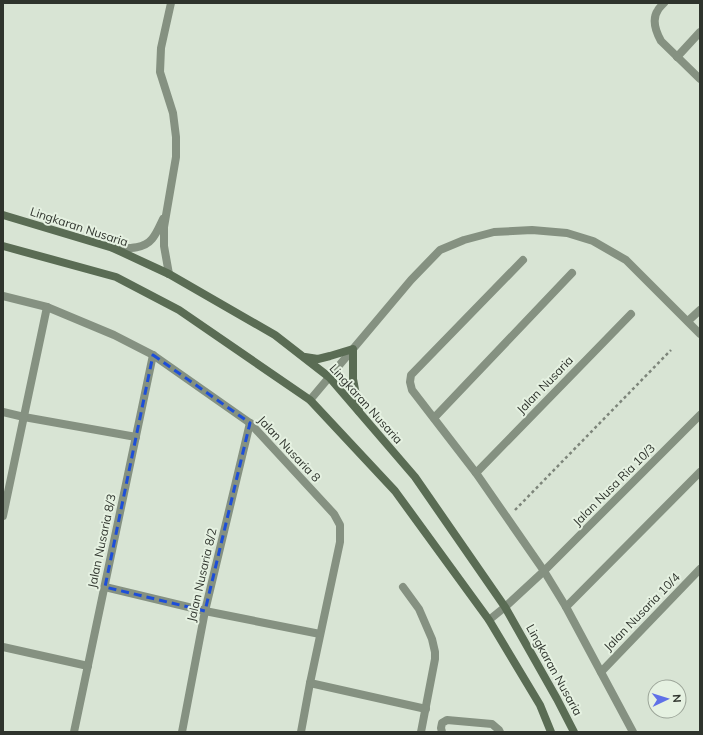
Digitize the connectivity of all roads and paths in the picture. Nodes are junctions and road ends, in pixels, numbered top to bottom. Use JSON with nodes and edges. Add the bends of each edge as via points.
{"nodes":[{"id":1,"x":171,"y":3,"type":"edge"},
{"id":2,"x":664,"y":3,"type":"edge"},
{"id":3,"x":700,"y":32,"type":"edge"},
{"id":4,"x":677,"y":57,"type":"junction"},
{"id":5,"x":700,"y":79,"type":"edge"},
{"id":6,"x":166,"y":213,"type":"junction"},
{"id":7,"x":3,"y":214,"type":"edge"},
{"id":8,"x":3,"y":246,"type":"edge"},
{"id":9,"x":112,"y":248,"type":"junction"},
{"id":10,"x":523,"y":260,"type":"dead end"},
{"id":11,"x":572,"y":272,"type":"dead end"},
{"id":12,"x":169,"y":274,"type":"junction"},
{"id":13,"x":3,"y":296,"type":"edge"},
{"id":14,"x":47,"y":307,"type":"junction"},
{"id":15,"x":700,"y":310,"type":"edge"},
{"id":16,"x":631,"y":314,"type":"dead end"},
{"id":17,"x":688,"y":321,"type":"junction"},
{"id":18,"x":700,"y":334,"type":"edge"},
{"id":19,"x":353,"y":349,"type":"junction"},
{"id":20,"x":671,"y":350,"type":"dead end"},
{"id":21,"x":153,"y":355,"type":"junction"},
{"id":22,"x":304,"y":357,"type":"junction"},
{"id":23,"x":329,"y":377,"type":"junction"},
{"id":24,"x":310,"y":400,"type":"junction"},
{"id":25,"x":3,"y":412,"type":"edge"},
{"id":26,"x":359,"y":412,"type":"junction"},
{"id":27,"x":700,"y":415,"type":"edge"},
{"id":28,"x":24,"y":417,"type":"junction"},
{"id":29,"x":434,"y":418,"type":"junction"},
{"id":30,"x":250,"y":424,"type":"junction"},
{"id":31,"x":136,"y":437,"type":"junction"},
{"id":32,"x":700,"y":472,"type":"edge"},
{"id":33,"x":476,"y":473,"type":"junction"},
{"id":34,"x":3,"y":516,"type":"edge"},
{"id":35,"x":507,"y":518,"type":"junction"},
{"id":36,"x":700,"y":569,"type":"edge"},
{"id":37,"x":544,"y":571,"type":"junction"},
{"id":38,"x":105,"y":587,"type":"junction"},
{"id":39,"x":403,"y":587,"type":"dead end"},
{"id":40,"x":566,"y":606,"type":"junction"},
{"id":41,"x":505,"y":607,"type":"junction"},
{"id":42,"x":205,"y":611,"type":"junction"},
{"id":43,"x":489,"y":620,"type":"junction"},
{"id":44,"x":320,"y":634,"type":"junction"},
{"id":45,"x":3,"y":647,"type":"edge"},
{"id":46,"x":88,"y":666,"type":"junction"},
{"id":47,"x":600,"y":672,"type":"junction"},
{"id":48,"x":310,"y":683,"type":"junction"},
{"id":49,"x":426,"y":709,"type":"junction"},
{"id":50,"x":74,"y":732,"type":"edge"},
{"id":51,"x":182,"y":732,"type":"edge"},
{"id":52,"x":301,"y":732,"type":"edge"},
{"id":53,"x":421,"y":732,"type":"edge"},
{"id":54,"x":442,"y":732,"type":"edge"},
{"id":55,"x":500,"y":732,"type":"edge"},
{"id":56,"x":552,"y":732,"type":"edge"},
{"id":57,"x":574,"y":732,"type":"edge"},
{"id":58,"x":632,"y":732,"type":"edge"}],
"edges":[{"from":1,"to":6,"type":"street","via":[[161,48],[160,72],[173,113],[176,137],[176,157]]},
{"from":2,"to":4,"type":"street","via":[[655,17],[656,33]]},
{"from":3,"to":4,"type":"street"},
{"from":4,"to":5,"type":"street"},
{"from":6,"to":9,"type":"street","via":[[152,239],[145,244],[134,248]]},
{"from":6,"to":12,"type":"street","via":[[164,246]]},
{"from":7,"to":9,"type":"main road","name":"Lingkaran Nusaria"},
{"from":8,"to":24,"type":"main road","via":[[116,277],[179,310]]},
{"from":9,"to":12,"type":"main road","name":"Lingkaran Nusaria"},
{"from":10,"to":29,"type":"street","via":[[412,375],[412,390]]},
{"from":11,"to":29,"type":"street"},
{"from":12,"to":22,"type":"main road","name":"Lingkaran Nusaria","via":[[275,335]]},
{"from":13,"to":14,"type":"street","name":"Jalan Nusaria 8"},
{"from":14,"to":21,"type":"street","name":"Jalan Nusaria 8","via":[[114,335]]},
{"from":14,"to":28,"type":"street"},
{"from":15,"to":17,"type":"street"},
{"from":16,"to":33,"type":"street","name":"Jalan Nusaria"},
{"from":17,"to":18,"type":"street"},
{"from":17,"to":19,"type":"street","via":[[626,260],[593,241],[567,233],[532,230],[494,232],[440,250]]},
{"from":19,"to":22,"type":"main road","via":[[318,359]]},
{"from":19,"to":23,"type":"street"},
{"from":19,"to":26,"type":"main road","via":[[353,379]]},
{"from":20,"to":35,"type":"path"},
{"from":21,"to":30,"type":"street","name":"Jalan Nusaria 8"},
{"from":21,"to":31,"type":"street","name":"Jalan Nusaria 8/3"},
{"from":22,"to":23,"type":"main road","name":"Lingkaran Nusaria"},
{"from":23,"to":24,"type":"street"},
{"from":23,"to":26,"type":"main road","name":"Lingkaran Nusaria"},
{"from":24,"to":43,"type":"main road","via":[[395,491]]},
{"from":25,"to":28,"type":"street"},
{"from":26,"to":41,"type":"main road","name":"Lingkaran Nusaria","via":[[415,477]]},
{"from":27,"to":37,"type":"street","name":"Jalan Nusa Ria 10/3"},
{"from":28,"to":31,"type":"street"},
{"from":28,"to":34,"type":"street"},
{"from":29,"to":33,"type":"street"},
{"from":30,"to":42,"type":"street","name":"Jalan Nusaria 8/2"},
{"from":30,"to":44,"type":"street","name":"Jalan Nusaria 8","via":[[334,514],[340,525],[340,542]]},
{"from":31,"to":38,"type":"street","name":"Jalan Nusaria 8/3"},
{"from":32,"to":40,"type":"street"},
{"from":33,"to":35,"type":"street"},
{"from":35,"to":37,"type":"street"},
{"from":36,"to":47,"type":"street","name":"Jalan Nusaria 10/4"},
{"from":37,"to":40,"type":"street"},
{"from":37,"to":41,"type":"street","name":"Jalan Nusa Ria 10/3"},
{"from":38,"to":42,"type":"street"},
{"from":38,"to":46,"type":"street","name":"Jalan Nusaria 8/3"},
{"from":39,"to":49,"type":"street","via":[[420,609],[435,652]]},
{"from":40,"to":47,"type":"street"},
{"from":41,"to":43,"type":"street","name":"Jalan Nusa Ria 10/3"},
{"from":41,"to":57,"type":"main road","name":"Lingkaran Nusaria"},
{"from":42,"to":44,"type":"street"},
{"from":42,"to":51,"type":"street","name":"Jalan Nusaria 8/2"},
{"from":43,"to":56,"type":"main road","via":[[540,705]]},
{"from":44,"to":48,"type":"street","name":"Jalan Nusaria 8"},
{"from":45,"to":46,"type":"street"},
{"from":46,"to":50,"type":"street","name":"Jalan Nusaria 8/3"},
{"from":47,"to":58,"type":"street"},
{"from":48,"to":49,"type":"street"},
{"from":48,"to":52,"type":"street","name":"Jalan Nusaria 8"},
{"from":49,"to":53,"type":"street"},
{"from":54,"to":55,"type":"street","via":[[442,723],[447,720],[492,724]]}]}
